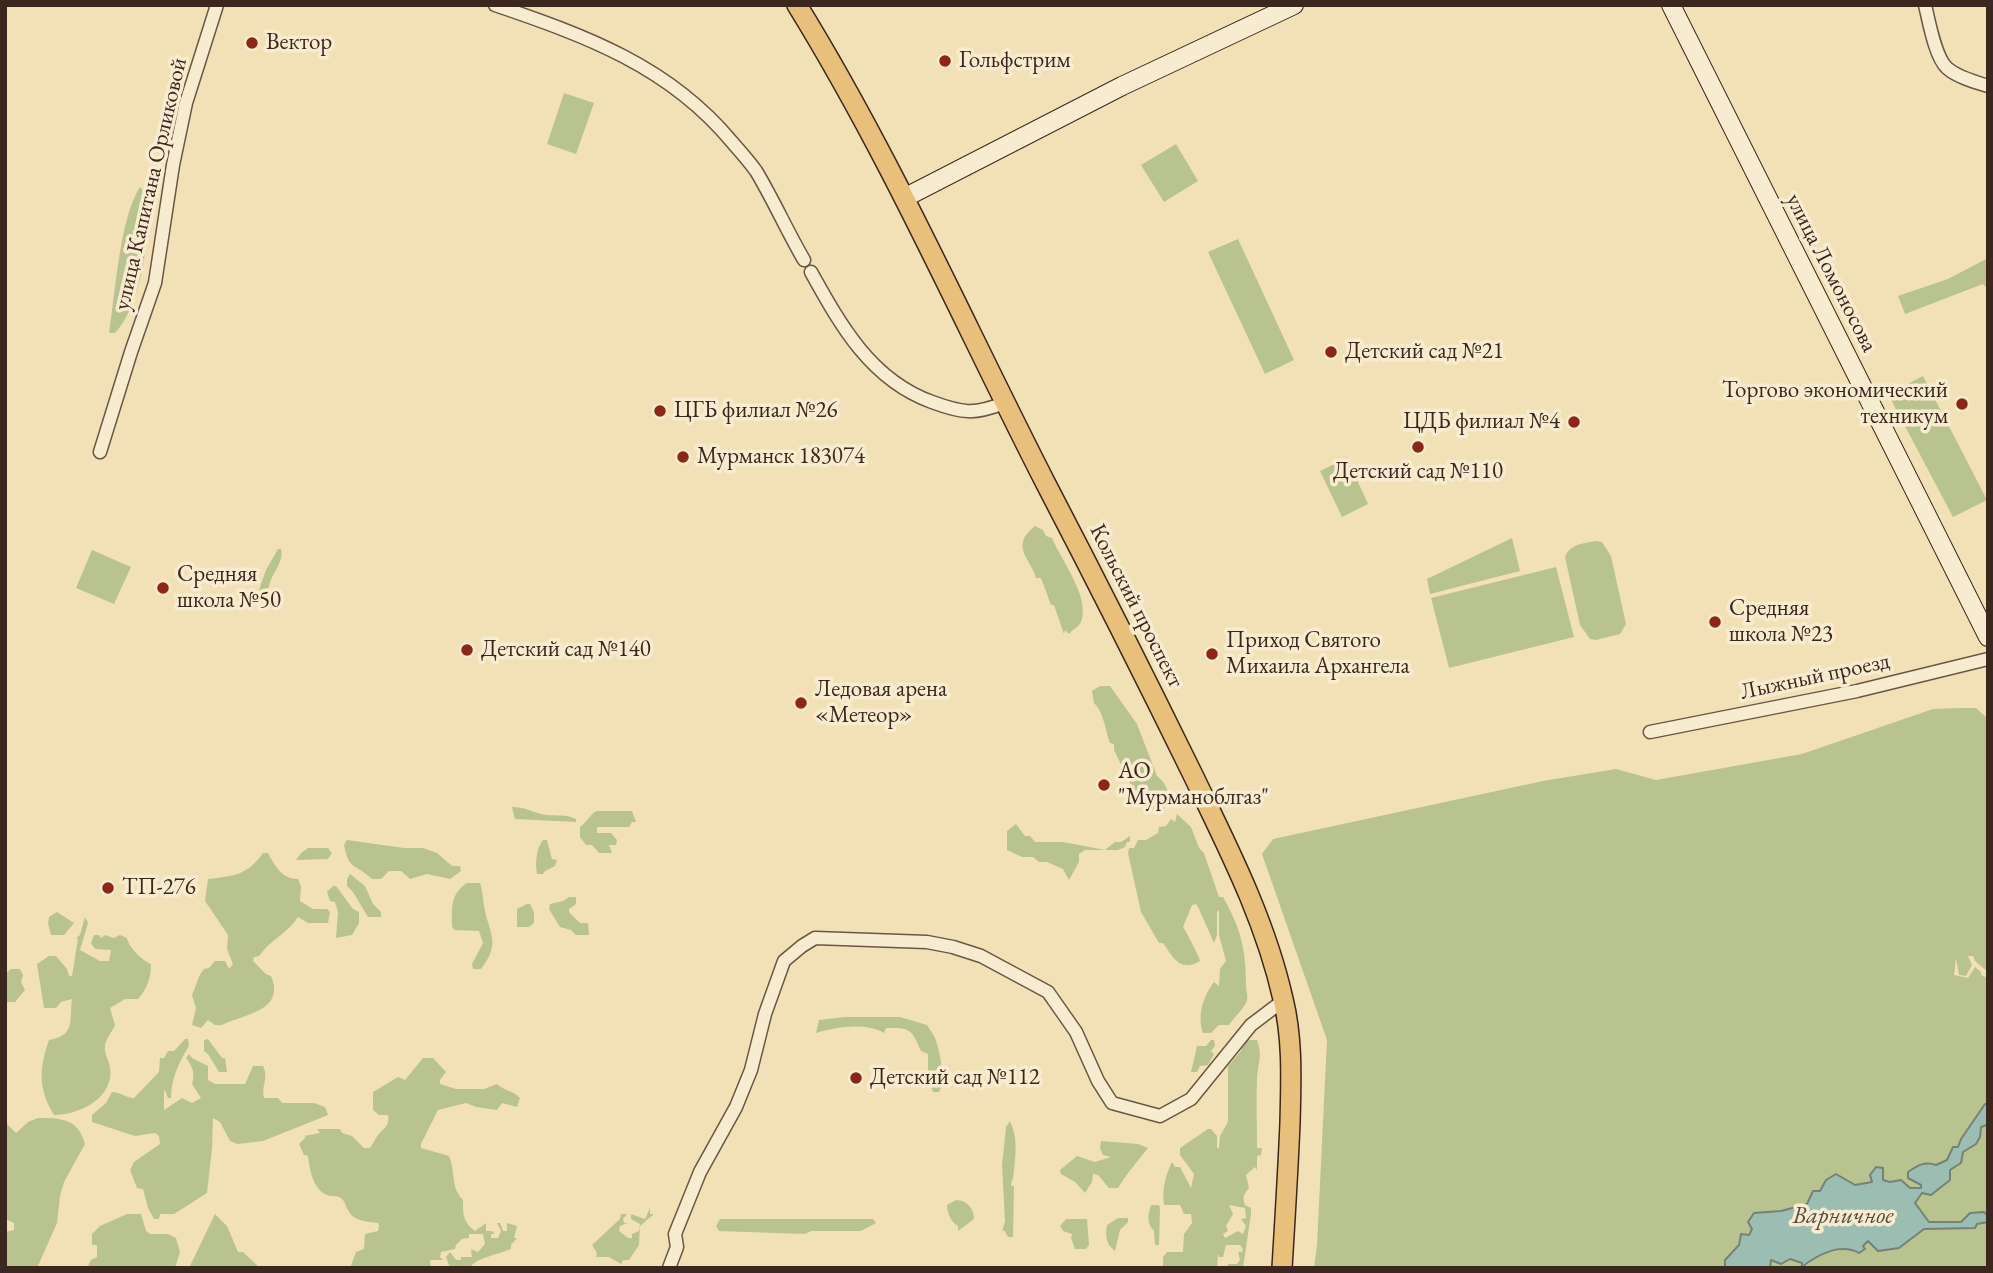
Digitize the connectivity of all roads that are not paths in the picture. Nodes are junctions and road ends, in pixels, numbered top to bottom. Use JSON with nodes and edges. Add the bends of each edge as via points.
{"nodes":[{"id":1,"x":218,"y":5,"type":"edge"},
{"id":2,"x":495,"y":5,"type":"edge"},
{"id":3,"x":797,"y":5,"type":"edge"},
{"id":4,"x":1294,"y":5,"type":"edge"},
{"id":5,"x":1671,"y":5,"type":"edge"},
{"id":6,"x":1925,"y":5,"type":"edge"},
{"id":7,"x":1988,"y":86,"type":"edge"},
{"id":8,"x":904,"y":198,"type":"junction"},
{"id":9,"x":804,"y":260,"type":"dead end"},
{"id":10,"x":811,"y":272,"type":"dead end"},
{"id":11,"x":1004,"y":402,"type":"junction"},
{"id":12,"x":100,"y":452,"type":"dead end"},
{"id":13,"x":1988,"y":637,"type":"edge"},
{"id":14,"x":1988,"y":659,"type":"edge"},
{"id":15,"x":1650,"y":732,"type":"dead end"},
{"id":16,"x":1284,"y":1000,"type":"junction"},
{"id":17,"x":669,"y":1268,"type":"edge"},
{"id":18,"x":1282,"y":1268,"type":"edge"}],
"edges":[{"from":1,"to":12,"type":"street","name":"улица Капитана Орликовой","via":[[186,103],[155,283]]},
{"from":2,"to":9,"type":"street","via":[[592,40],[638,62],[684,94],[755,170]]},
{"from":3,"to":8,"type":"main road","name":"Кольский проспект"},
{"from":4,"to":8,"type":"street","via":[[1122,86]]},
{"from":5,"to":13,"type":"street","name":"улица Ломоносова"},
{"from":6,"to":7,"type":"street","via":[[1940,58],[1948,68]]},
{"from":8,"to":11,"type":"main road","name":"Кольский проспект"},
{"from":10,"to":11,"type":"street","via":[[858,349],[885,376],[918,397],[958,412],[982,412]]},
{"from":11,"to":16,"type":"main road","name":"Кольский проспект","via":[[1139,663],[1245,882],[1265,931]]},
{"from":14,"to":15,"type":"street","name":"Лыжный проезд","via":[[1857,691]]},
{"from":16,"to":17,"type":"street","via":[[1251,1025],[1191,1100],[1160,1116],[1112,1103],[1076,1031],[1048,992],[981,956],[927,942],[815,938],[784,961],[751,1070],[700,1172],[675,1234],[677,1247]]},
{"from":16,"to":18,"type":"main road","name":"Кольский проспект","via":[[1291,1081]]}]}
